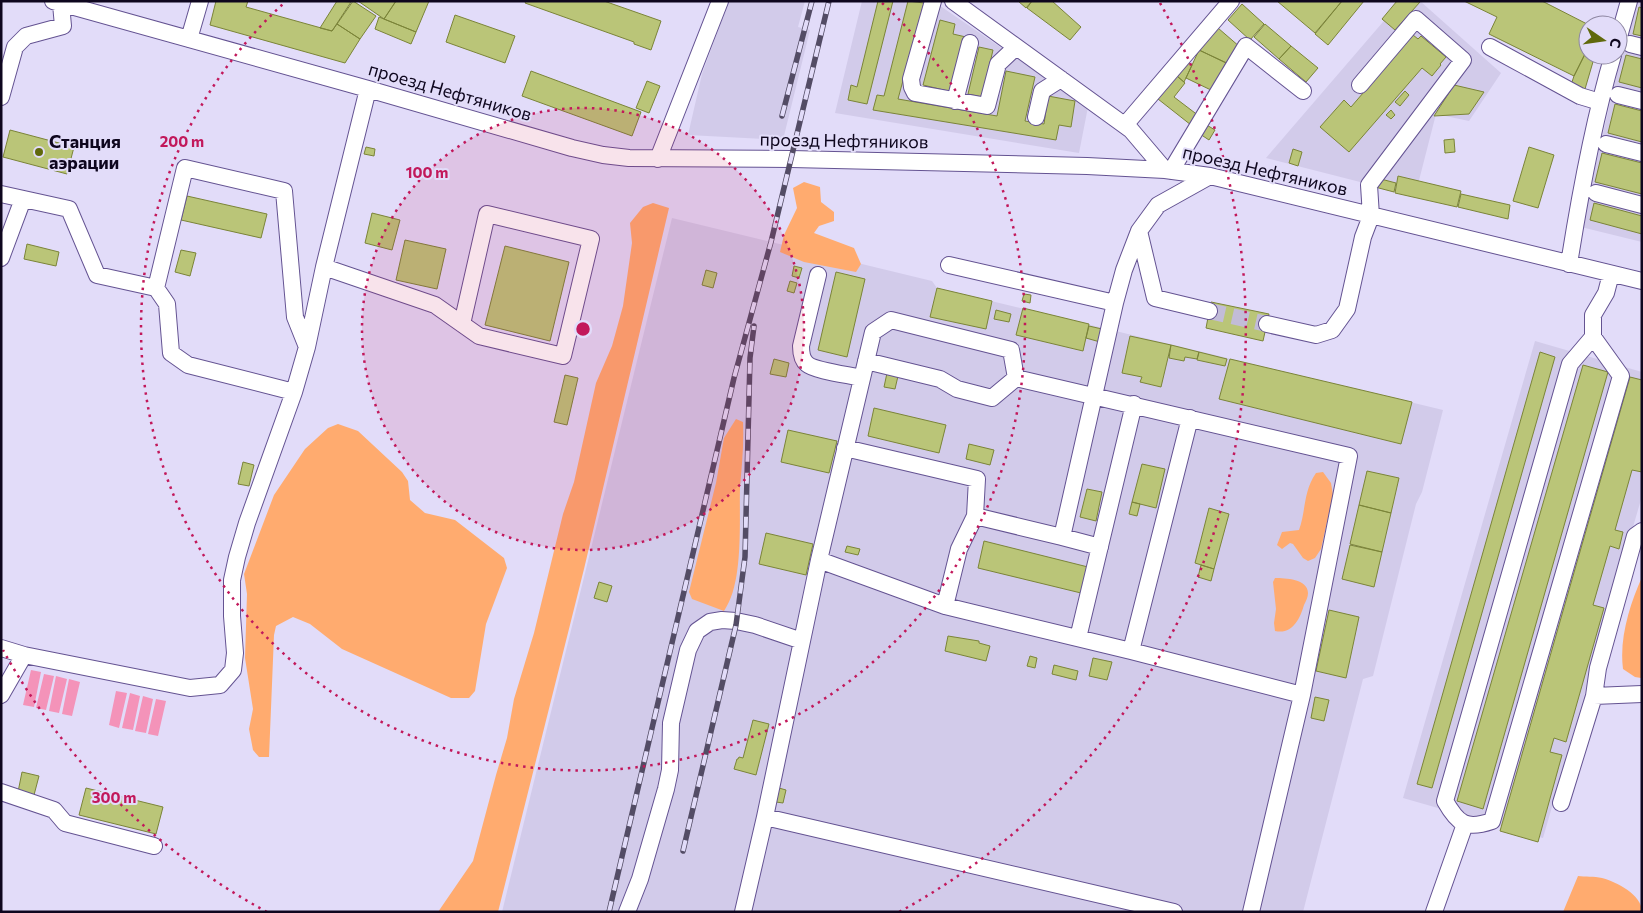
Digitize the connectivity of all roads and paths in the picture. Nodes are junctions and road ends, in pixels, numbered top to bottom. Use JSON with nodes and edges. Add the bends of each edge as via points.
{"nodes":[{"id":1,"x":200,"y":1,"type":"edge"},
{"id":2,"x":720,"y":1,"type":"edge"},
{"id":3,"x":933,"y":1,"type":"edge"},
{"id":4,"x":953,"y":1,"type":"edge"},
{"id":5,"x":1231,"y":1,"type":"edge"},
{"id":6,"x":1629,"y":1,"type":"edge"},
{"id":7,"x":57,"y":2,"type":"edge"},
{"id":8,"x":95,"y":7,"type":"edge"},
{"id":9,"x":189,"y":39,"type":"junction"},
{"id":10,"x":970,"y":43,"type":"dead end"},
{"id":11,"x":1630,"y":44,"type":"edge"},
{"id":12,"x":1016,"y":47,"type":"junction"},
{"id":13,"x":1490,"y":47,"type":"dead end"},
{"id":14,"x":1611,"y":65,"type":"edge"},
{"id":15,"x":1061,"y":79,"type":"junction"},
{"id":16,"x":1360,"y":85,"type":"dead end"},
{"id":17,"x":368,"y":89,"type":"junction"},
{"id":18,"x":1303,"y":91,"type":"dead end"},
{"id":19,"x":1618,"y":95,"type":"dead end"},
{"id":20,"x":1,"y":97,"type":"edge"},
{"id":21,"x":955,"y":100,"type":"junction"},
{"id":22,"x":1642,"y":101,"type":"edge"},
{"id":23,"x":1600,"y":102,"type":"junction"},
{"id":24,"x":1036,"y":117,"type":"dead end"},
{"id":25,"x":1125,"y":125,"type":"junction"},
{"id":26,"x":1606,"y":144,"type":"dead end"},
{"id":27,"x":1642,"y":153,"type":"edge"},
{"id":28,"x":658,"y":159,"type":"junction"},
{"id":29,"x":1168,"y":170,"type":"junction"},
{"id":30,"x":1210,"y":176,"type":"junction"},
{"id":31,"x":1596,"y":193,"type":"dead end"},
{"id":32,"x":1,"y":194,"type":"edge"},
{"id":33,"x":23,"y":199,"type":"junction"},
{"id":34,"x":1642,"y":205,"type":"edge"},
{"id":35,"x":1371,"y":216,"type":"junction"},
{"id":36,"x":1139,"y":231,"type":"junction"},
{"id":37,"x":1,"y":258,"type":"edge"},
{"id":38,"x":1569,"y":264,"type":"junction"},
{"id":39,"x":949,"y":265,"type":"dead end"},
{"id":40,"x":324,"y":267,"type":"junction"},
{"id":41,"x":1611,"y":274,"type":"junction"},
{"id":42,"x":818,"y":275,"type":"dead end"},
{"id":43,"x":1642,"y":281,"type":"edge"},
{"id":44,"x":156,"y":288,"type":"junction"},
{"id":45,"x":1115,"y":303,"type":"junction"},
{"id":46,"x":1209,"y":311,"type":"tunnel mouth"},
{"id":47,"x":462,"y":324,"type":"junction"},
{"id":48,"x":1267,"y":324,"type":"tunnel mouth"},
{"id":49,"x":1593,"y":337,"type":"junction"},
{"id":50,"x":307,"y":347,"type":"junction"},
{"id":51,"x":866,"y":361,"type":"junction"},
{"id":52,"x":862,"y":378,"type":"junction"},
{"id":53,"x":1016,"y":378,"type":"junction"},
{"id":54,"x":294,"y":392,"type":"junction"},
{"id":55,"x":1095,"y":395,"type":"junction"},
{"id":56,"x":1134,"y":404,"type":"junction"},
{"id":57,"x":1190,"y":418,"type":"junction"},
{"id":58,"x":845,"y":448,"type":"junction"},
{"id":59,"x":975,"y":516,"type":"junction"},
{"id":60,"x":1642,"y":531,"type":"edge"},
{"id":61,"x":1062,"y":537,"type":"junction"},
{"id":62,"x":1100,"y":547,"type":"junction"},
{"id":63,"x":819,"y":560,"type":"junction"},
{"id":64,"x":945,"y":606,"type":"junction"},
{"id":65,"x":1078,"y":638,"type":"junction"},
{"id":66,"x":802,"y":641,"type":"junction"},
{"id":67,"x":1,"y":648,"type":"edge"},
{"id":68,"x":1132,"y":650,"type":"junction"},
{"id":69,"x":24,"y":654,"type":"junction"},
{"id":70,"x":1642,"y":694,"type":"edge"},
{"id":71,"x":1,"y":695,"type":"edge"},
{"id":72,"x":1302,"y":695,"type":"junction"},
{"id":73,"x":1594,"y":696,"type":"junction"},
{"id":74,"x":1,"y":792,"type":"edge"},
{"id":75,"x":1561,"y":803,"type":"dead end"},
{"id":76,"x":765,"y":817,"type":"junction"},
{"id":77,"x":1465,"y":824,"type":"junction"},
{"id":78,"x":154,"y":846,"type":"dead end"},
{"id":79,"x":627,"y":912,"type":"edge"},
{"id":80,"x":743,"y":912,"type":"edge"},
{"id":81,"x":1174,"y":912,"type":"edge"},
{"id":82,"x":1251,"y":912,"type":"edge"},
{"id":83,"x":1434,"y":912,"type":"edge"}],
"edges":[{"from":1,"to":9,"type":"street"},
{"from":2,"to":28,"type":"street"},
{"from":3,"to":21,"type":"street","via":[[911,79],[912,87],[915,93]]},
{"from":4,"to":12,"type":"street"},
{"from":5,"to":25,"type":"street"},
{"from":6,"to":11,"type":"street"},
{"from":7,"to":8,"type":"street","name":"проезд Нефтяников"},
{"from":7,"to":20,"type":"street","via":[[63,26],[26,36],[14,47]]},
{"from":8,"to":9,"type":"street","name":"проезд Нефтяников"},
{"from":9,"to":17,"type":"street","name":"проезд Нефтяников"},
{"from":10,"to":21,"type":"street"},
{"from":12,"to":15,"type":"street"},
{"from":12,"to":21,"type":"street","via":[[998,64],[988,106]]},
{"from":13,"to":23,"type":"street","via":[[1580,96]]},
{"from":14,"to":23,"type":"street"},
{"from":15,"to":24,"type":"street","via":[[1042,91]]},
{"from":15,"to":25,"type":"street"},
{"from":16,"to":35,"type":"street","via":[[1416,19],[1463,60],[1369,185]]},
{"from":17,"to":28,"type":"street","name":"проезд Нефтяников","via":[[572,148],[603,155]]},
{"from":17,"to":40,"type":"street"},
{"from":18,"to":29,"type":"street","via":[[1246,46]]},
{"from":19,"to":22,"type":"street"},
{"from":23,"to":38,"type":"street"},
{"from":25,"to":29,"type":"street"},
{"from":26,"to":27,"type":"street"},
{"from":28,"to":29,"type":"street","name":"проезд Нефтяников","via":[[798,159]]},
{"from":29,"to":30,"type":"street","name":"проезд Нефтяников"},
{"from":30,"to":35,"type":"street","name":"проезд Нефтяников"},
{"from":30,"to":36,"type":"street","via":[[1158,205]]},
{"from":31,"to":34,"type":"street"},
{"from":32,"to":33,"type":"street"},
{"from":33,"to":37,"type":"street"},
{"from":33,"to":44,"type":"street","via":[[69,209],[97,274]]},
{"from":35,"to":38,"type":"street","name":"проезд Нефтяников"},
{"from":35,"to":48,"type":"street","via":[[1347,309],[1332,330],[1316,335]]},
{"from":36,"to":45,"type":"street"},
{"from":36,"to":46,"type":"street","via":[[1155,298]]},
{"from":38,"to":41,"type":"street","name":"проезд Нефтяников"},
{"from":39,"to":45,"type":"street"},
{"from":40,"to":47,"type":"street","via":[[435,305]]},
{"from":40,"to":50,"type":"street"},
{"from":41,"to":43,"type":"street","name":"проезд Нефтяников"},
{"from":41,"to":49,"type":"street","via":[[1606,293],[1593,315]]},
{"from":42,"to":52,"type":"street","via":[[801,346],[803,359],[812,367]]},
{"from":44,"to":50,"type":"street","via":[[184,168],[284,191],[295,317]]},
{"from":44,"to":54,"type":"street","via":[[167,304],[171,353],[188,366]]},
{"from":45,"to":55,"type":"street"},
{"from":47,"to":47,"type":"street","via":[[479,336],[563,356],[591,239],[487,214]]},
{"from":49,"to":77,"type":"street","via":[[1570,364],[1445,801],[1454,816]]},
{"from":49,"to":77,"type":"street","via":[[1621,376],[1492,821],[1482,825]]},
{"from":50,"to":54,"type":"street"},
{"from":51,"to":52,"type":"street"},
{"from":51,"to":53,"type":"street","via":[[940,379],[957,389],[992,398]]},
{"from":51,"to":53,"type":"street","via":[[873,332],[890,320],[1011,350]]},
{"from":52,"to":58,"type":"street"},
{"from":53,"to":55,"type":"street"},
{"from":54,"to":69,"type":"street","via":[[246,523],[237,558],[232,580],[233,670],[220,686],[190,688]]},
{"from":55,"to":56,"type":"street"},
{"from":55,"to":61,"type":"street"},
{"from":56,"to":57,"type":"street"},
{"from":56,"to":62,"type":"street"},
{"from":57,"to":68,"type":"street"},
{"from":57,"to":72,"type":"street","via":[[1350,456]]},
{"from":58,"to":59,"type":"street","via":[[977,479]]},
{"from":58,"to":63,"type":"street"},
{"from":59,"to":61,"type":"street"},
{"from":59,"to":64,"type":"street","via":[[958,549]]},
{"from":60,"to":73,"type":"street","via":[[1635,536],[1598,668]]},
{"from":61,"to":62,"type":"street"},
{"from":62,"to":65,"type":"street"},
{"from":63,"to":64,"type":"street"},
{"from":63,"to":66,"type":"street"},
{"from":64,"to":65,"type":"street"},
{"from":65,"to":68,"type":"street"},
{"from":66,"to":76,"type":"street"},
{"from":66,"to":79,"type":"street","via":[[736,621],[710,622],[696,631],[688,650],[671,723],[670,770],[666,788],[640,879]]},
{"from":67,"to":69,"type":"street"},
{"from":68,"to":72,"type":"street"},
{"from":69,"to":71,"type":"street"},
{"from":70,"to":73,"type":"street"},
{"from":72,"to":82,"type":"street"},
{"from":73,"to":75,"type":"street"},
{"from":74,"to":78,"type":"street","via":[[54,810],[65,822]]},
{"from":76,"to":80,"type":"street"},
{"from":76,"to":81,"type":"street"},
{"from":77,"to":83,"type":"street"}]}
